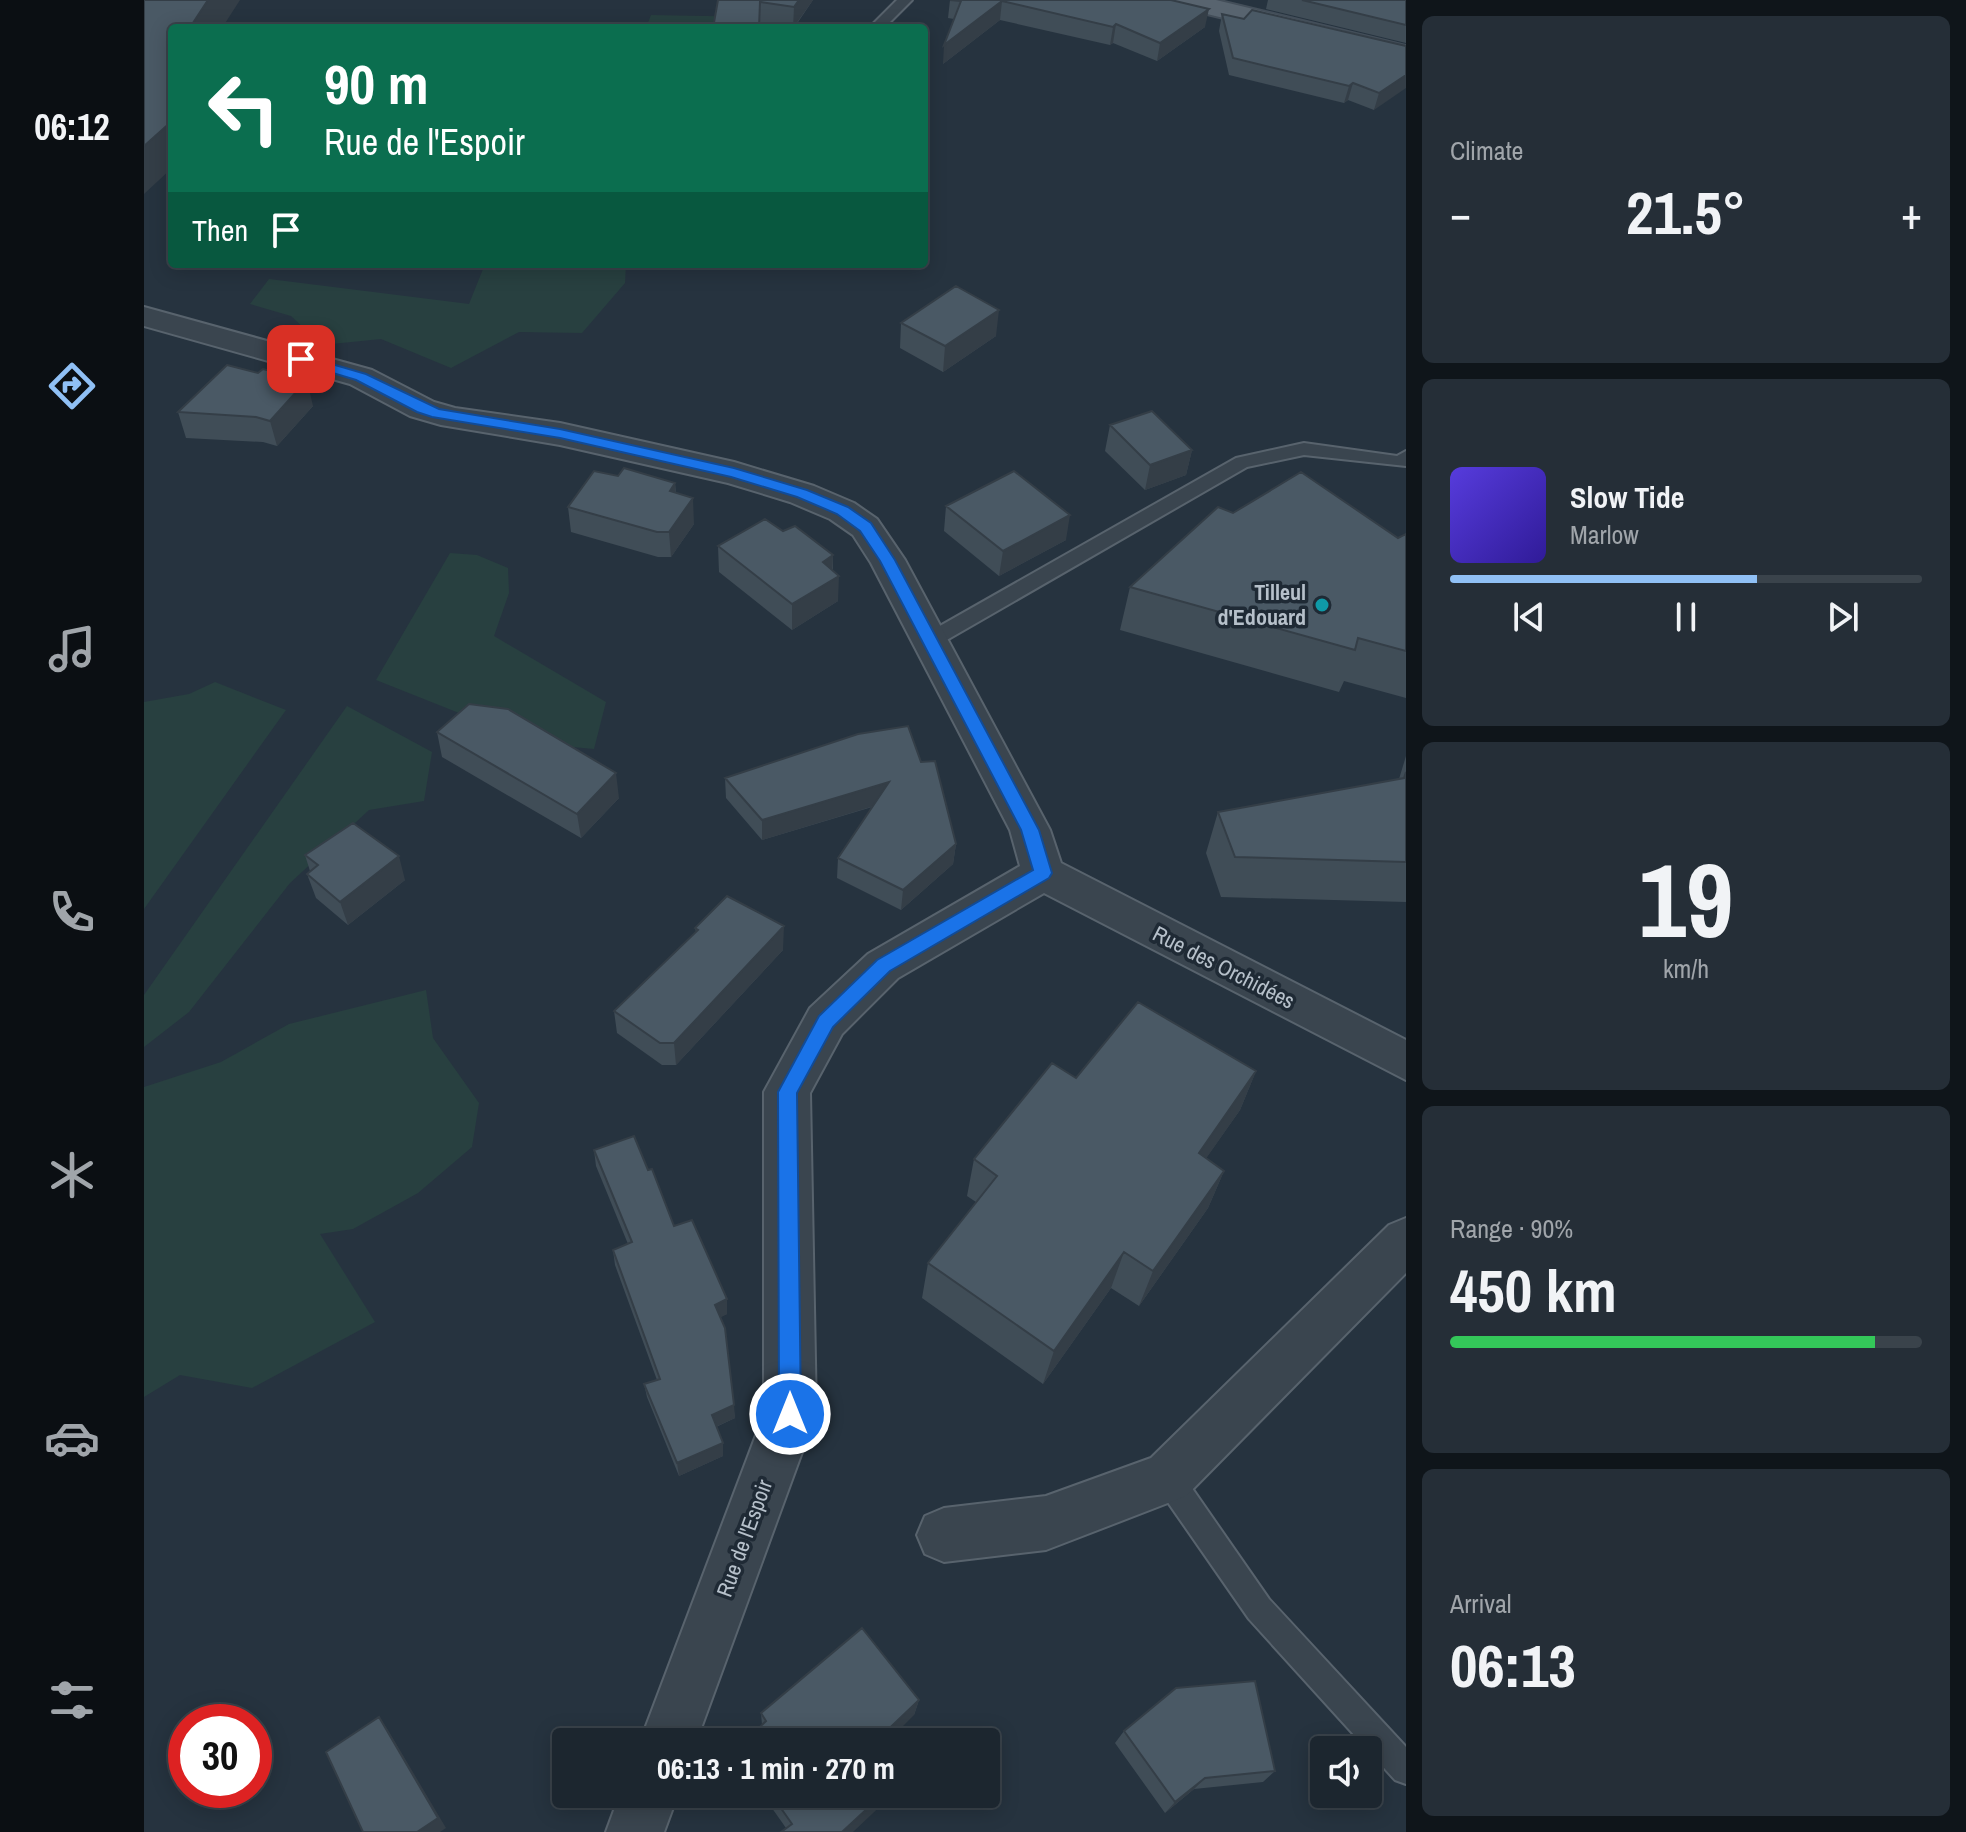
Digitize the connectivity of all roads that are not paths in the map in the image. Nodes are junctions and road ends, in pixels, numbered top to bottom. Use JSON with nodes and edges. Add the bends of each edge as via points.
{"nodes":[{"id":1,"x":905,"y":0,"type":"edge"},
{"id":2,"x":1183,"y":0,"type":"edge"},
{"id":3,"x":880,"y":24,"type":"edge"},
{"id":4,"x":1406,"y":54,"type":"edge"},
{"id":5,"x":144,"y":316,"type":"edge"},
{"id":6,"x":1406,"y":457,"type":"edge"},
{"id":7,"x":931,"y":640,"type":"junction"},
{"id":8,"x":1043,"y":873,"type":"junction"},
{"id":9,"x":1406,"y":1061,"type":"edge"},
{"id":10,"x":1406,"y":1240,"type":"edge"},
{"id":11,"x":1168,"y":1478,"type":"junction"},
{"id":12,"x":944,"y":1535,"type":"dead end"},
{"id":13,"x":673,"y":1728,"type":"edge"},
{"id":14,"x":1406,"y":1769,"type":"edge"},
{"id":15,"x":644,"y":1808,"type":"edge"},
{"id":16,"x":635,"y":1832,"type":"edge"}],
"edges":[{"from":1,"to":3,"type":"lane"},
{"from":2,"to":4,"type":"main road"},
{"from":5,"to":7,"type":"street","via":[[361,377],[422,409],[453,418],[560,434],[734,473],[802,494],[865,527]]},
{"from":6,"to":7,"type":"lane","via":[[1401,462],[1304,449],[1242,462]]},
{"from":7,"to":8,"type":"street","via":[[1030,830]]},
{"from":8,"to":9,"type":"street","name":"Rue des Orchidées"},
{"from":8,"to":13,"type":"street","name":"Rue de l'Espoir","via":[[883,966],[826,1021],[787,1092],[790,1414]]},
{"from":10,"to":11,"type":"street"},
{"from":11,"to":12,"type":"street","via":[[1046,1523]]},
{"from":11,"to":14,"type":"lane","via":[[1259,1609]]},
{"from":15,"to":16,"type":"street"}]}
